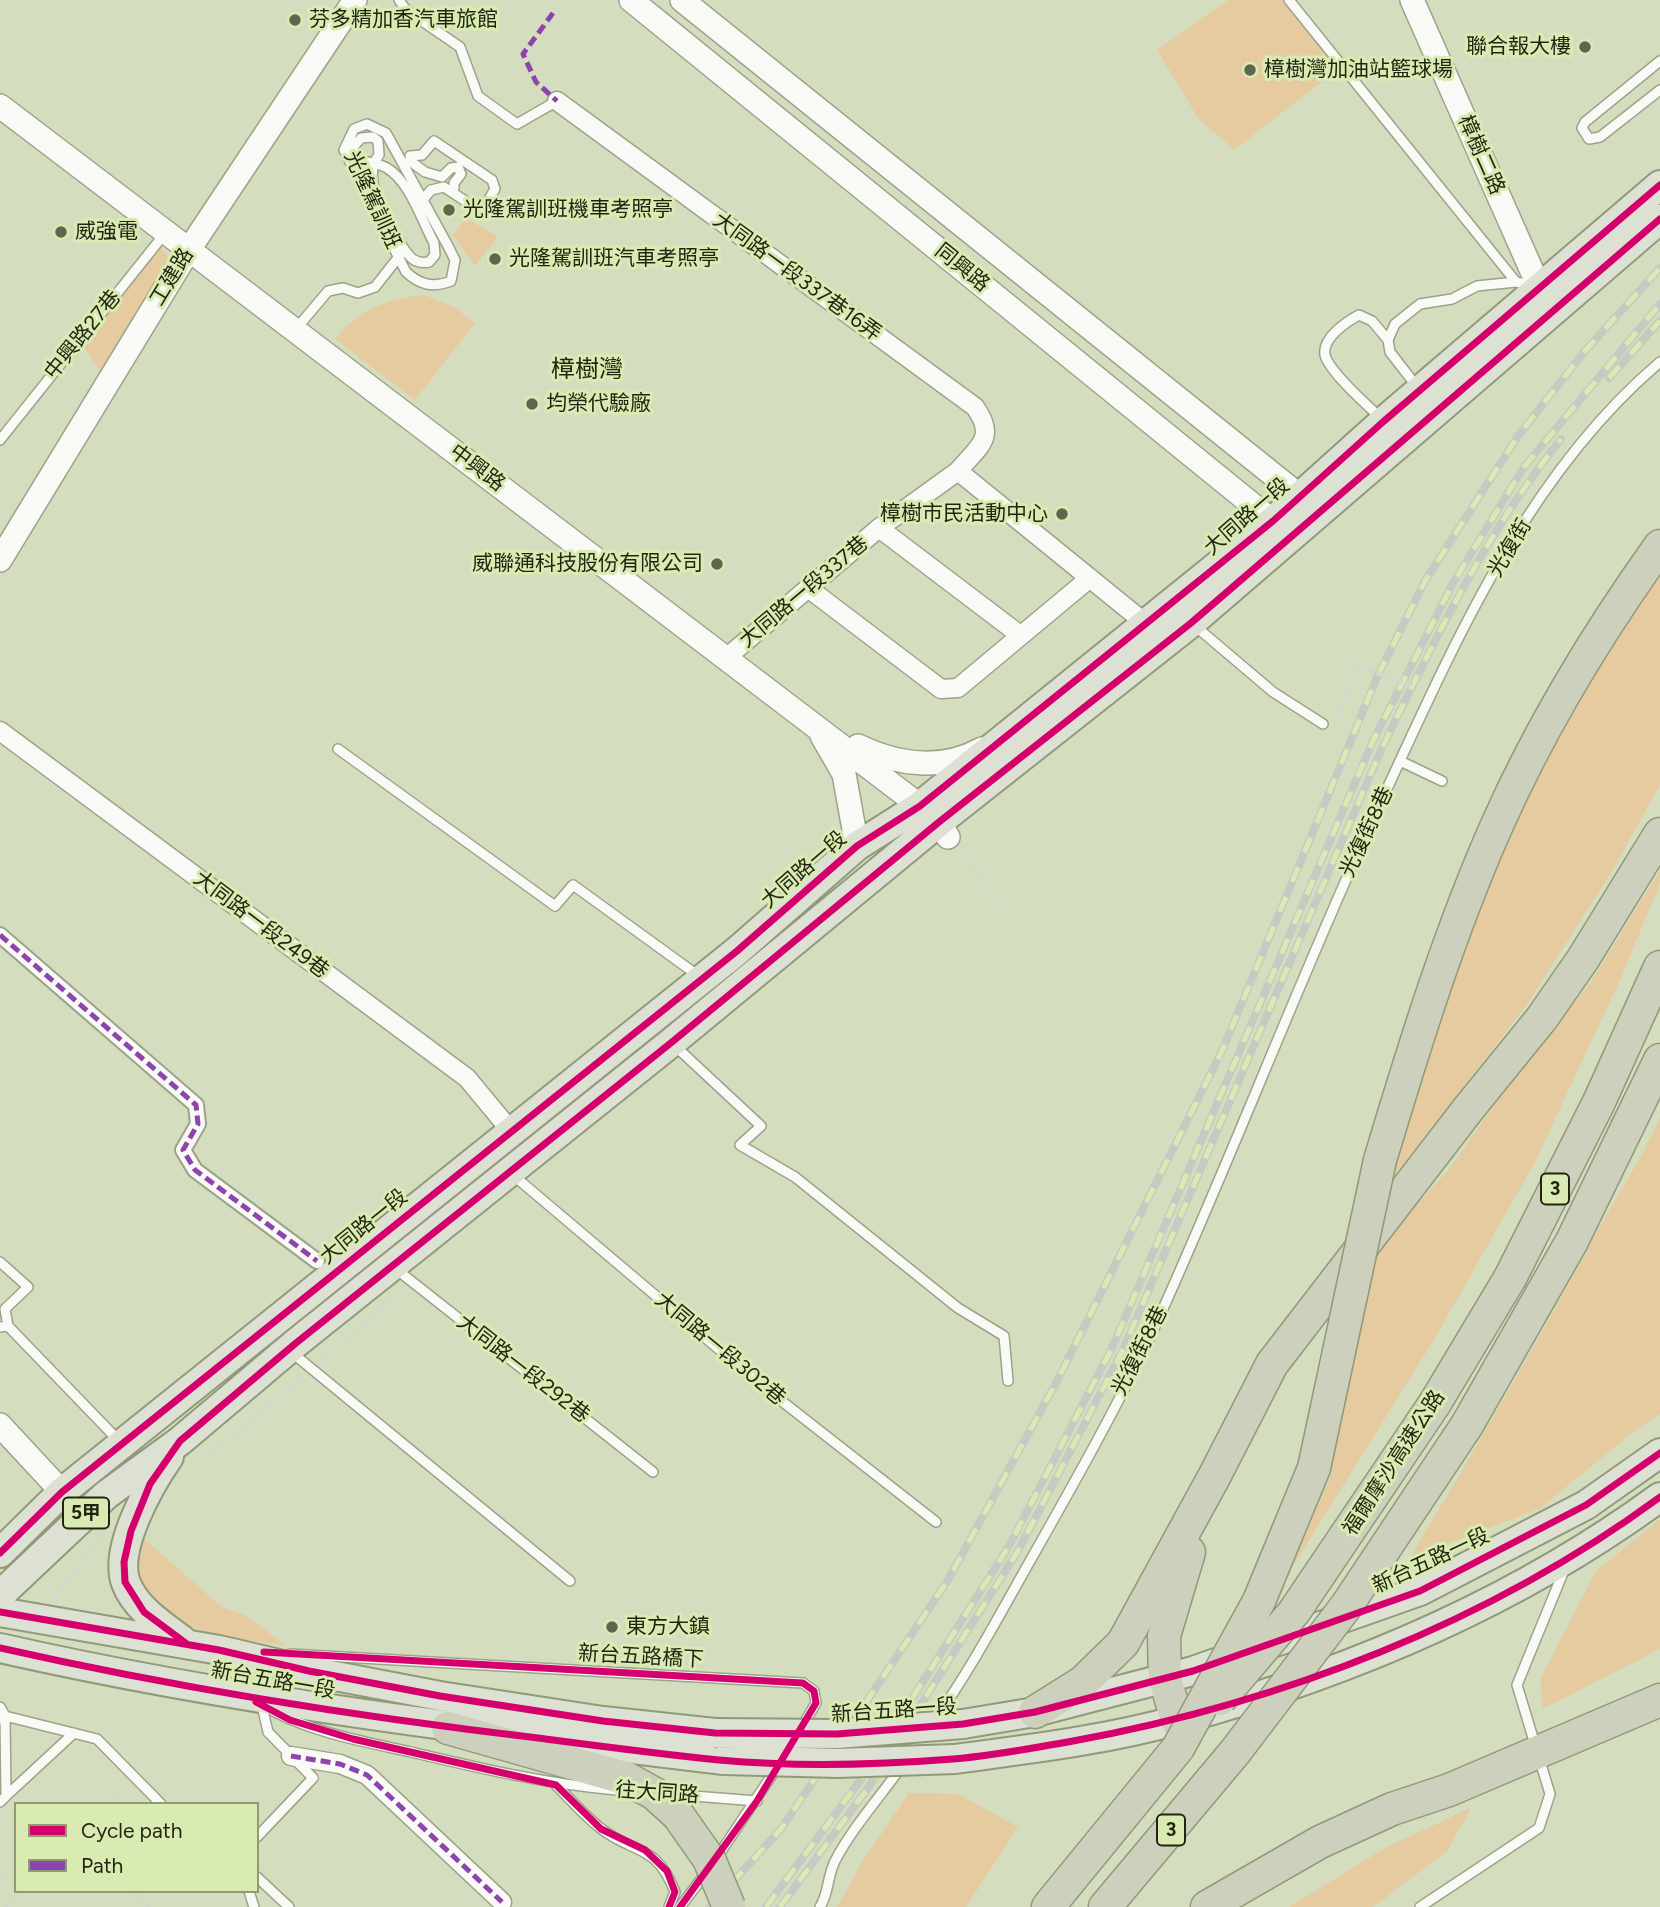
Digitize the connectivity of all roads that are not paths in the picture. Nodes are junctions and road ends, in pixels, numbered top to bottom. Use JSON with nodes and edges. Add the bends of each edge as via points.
{"nodes":[{"id":1,"x":355,"y":0,"type":"edge"},
{"id":2,"x":399,"y":0,"type":"edge"},
{"id":3,"x":631,"y":0,"type":"edge"},
{"id":4,"x":682,"y":0,"type":"edge"},
{"id":5,"x":1289,"y":0,"type":"edge"},
{"id":6,"x":1412,"y":0,"type":"edge"},
{"id":7,"x":1660,"y":61,"type":"edge"},
{"id":8,"x":1660,"y":90,"type":"edge"},
{"id":9,"x":556,"y":101,"type":"joint"},
{"id":10,"x":0,"y":106,"type":"edge"},
{"id":11,"x":438,"y":175,"type":"junction"},
{"id":12,"x":1660,"y":185,"type":"edge"},
{"id":13,"x":454,"y":188,"type":"junction"},
{"id":14,"x":422,"y":200,"type":"junction"},
{"id":15,"x":487,"y":201,"type":"junction"},
{"id":16,"x":421,"y":218,"type":"junction"},
{"id":17,"x":1660,"y":219,"type":"edge"},
{"id":18,"x":167,"y":230,"type":"junction"},
{"id":19,"x":400,"y":243,"type":"junction"},
{"id":20,"x":190,"y":248,"type":"junction"},
{"id":21,"x":399,"y":258,"type":"junction"},
{"id":22,"x":1536,"y":293,"type":"junction"},
{"id":23,"x":296,"y":329,"type":"junction"},
{"id":24,"x":1388,"y":340,"type":"junction"},
{"id":25,"x":1660,"y":362,"type":"edge"},
{"id":26,"x":1420,"y":390,"type":"junction"},
{"id":27,"x":1384,"y":421,"type":"junction"},
{"id":28,"x":0,"y":440,"type":"edge"},
{"id":29,"x":958,"y":471,"type":"junction"},
{"id":30,"x":1310,"y":504,"type":"junction"},
{"id":31,"x":879,"y":528,"type":"junction"},
{"id":32,"x":1283,"y":529,"type":"junction"},
{"id":33,"x":1660,"y":546,"type":"edge"},
{"id":34,"x":0,"y":561,"type":"edge"},
{"id":35,"x":1090,"y":578,"type":"junction"},
{"id":36,"x":808,"y":588,"type":"junction"},
{"id":37,"x":1145,"y":623,"type":"junction"},
{"id":38,"x":1191,"y":623,"type":"junction"},
{"id":39,"x":1020,"y":635,"type":"junction"},
{"id":40,"x":726,"y":658,"type":"junction"},
{"id":41,"x":1322,"y":724,"type":"dead end"},
{"id":42,"x":817,"y":727,"type":"junction"},
{"id":43,"x":0,"y":731,"type":"edge"},
{"id":44,"x":1002,"y":739,"type":"junction"},
{"id":45,"x":338,"y":749,"type":"dead end"},
{"id":46,"x":1400,"y":761,"type":"junction"},
{"id":47,"x":1442,"y":781,"type":"dead end"},
{"id":48,"x":935,"y":822,"type":"junction"},
{"id":49,"x":1660,"y":834,"type":"edge"},
{"id":50,"x":858,"y":846,"type":"junction"},
{"id":51,"x":0,"y":935,"type":"edge"},
{"id":52,"x":737,"y":951,"type":"junction"},
{"id":53,"x":1660,"y":967,"type":"edge"},
{"id":54,"x":756,"y":973,"type":"junction"},
{"id":55,"x":701,"y":978,"type":"junction"},
{"id":56,"x":672,"y":1042,"type":"junction"},
{"id":57,"x":1660,"y":1060,"type":"edge"},
{"id":58,"x":511,"y":1131,"type":"junction"},
{"id":59,"x":509,"y":1171,"type":"junction"},
{"id":60,"x":317,"y":1261,"type":"dead end"},
{"id":61,"x":0,"y":1262,"type":"edge"},
{"id":62,"x":392,"y":1266,"type":"junction"},
{"id":63,"x":304,"y":1298,"type":"junction"},
{"id":64,"x":330,"y":1315,"type":"junction"},
{"id":65,"x":4,"y":1326,"type":"edge"},
{"id":66,"x":277,"y":1339,"type":"junction"},
{"id":67,"x":1008,"y":1381,"type":"dead end"},
{"id":68,"x":0,"y":1425,"type":"edge"},
{"id":69,"x":180,"y":1441,"type":"junction"},
{"id":70,"x":122,"y":1444,"type":"junction"},
{"id":71,"x":1660,"y":1453,"type":"edge"},
{"id":72,"x":653,"y":1472,"type":"dead end"},
{"id":73,"x":1214,"y":1477,"type":"junction"},
{"id":74,"x":62,"y":1492,"type":"junction"},
{"id":75,"x":1660,"y":1497,"type":"edge"},
{"id":76,"x":936,"y":1522,"type":"dead end"},
{"id":77,"x":0,"y":1553,"type":"edge"},
{"id":78,"x":1570,"y":1557,"type":"junction"},
{"id":79,"x":570,"y":1581,"type":"dead end"},
{"id":80,"x":0,"y":1595,"type":"edge"},
{"id":81,"x":0,"y":1612,"type":"edge"},
{"id":82,"x":187,"y":1644,"type":"junction"},
{"id":83,"x":0,"y":1648,"type":"edge"},
{"id":84,"x":219,"y":1650,"type":"junction"},
{"id":85,"x":1660,"y":1678,"type":"edge"},
{"id":86,"x":1165,"y":1679,"type":"junction"},
{"id":87,"x":251,"y":1700,"type":"junction"},
{"id":88,"x":1660,"y":1700,"type":"edge"},
{"id":89,"x":0,"y":1707,"type":"edge"},
{"id":90,"x":1035,"y":1712,"type":"junction"},
{"id":91,"x":2,"y":1718,"type":"edge"},
{"id":92,"x":449,"y":1728,"type":"junction"},
{"id":93,"x":74,"y":1733,"type":"junction"},
{"id":94,"x":1178,"y":1734,"type":"junction"},
{"id":95,"x":921,"y":1740,"type":"dead end"},
{"id":96,"x":1536,"y":1745,"type":"junction"},
{"id":97,"x":913,"y":1751,"type":"dead end"},
{"id":98,"x":291,"y":1756,"type":"junction"},
{"id":99,"x":556,"y":1785,"type":"junction"},
{"id":100,"x":652,"y":1793,"type":"junction"},
{"id":101,"x":3,"y":1799,"type":"edge"},
{"id":102,"x":757,"y":1801,"type":"junction"},
{"id":103,"x":159,"y":1802,"type":"edge"},
{"id":104,"x":259,"y":1835,"type":"edge"},
{"id":105,"x":259,"y":1879,"type":"edge"},
{"id":106,"x":502,"y":1902,"type":"dead end"},
{"id":107,"x":289,"y":1907,"type":"edge"},
{"id":108,"x":669,"y":1907,"type":"edge"},
{"id":109,"x":680,"y":1907,"type":"edge"},
{"id":110,"x":729,"y":1907,"type":"edge"},
{"id":111,"x":820,"y":1907,"type":"edge"},
{"id":112,"x":1048,"y":1907,"type":"edge"},
{"id":113,"x":1105,"y":1907,"type":"edge"},
{"id":114,"x":1207,"y":1907,"type":"edge"},
{"id":115,"x":1420,"y":1907,"type":"edge"}],
"edges":[{"from":1,"to":20,"type":"street","name":"工建路"},
{"from":2,"to":9,"type":"lane","via":[[406,10],[460,47],[478,96],[517,124]]},
{"from":3,"to":32,"type":"street","name":"同興路"},
{"from":4,"to":30,"type":"street","name":"同興路"},
{"from":5,"to":22,"type":"lane"},
{"from":6,"to":22,"type":"street","name":"樟樹二路"},
{"from":7,"to":8,"type":"lane","via":[[1585,122],[1585,136],[1600,136]]},
{"from":9,"to":29,"type":"street","name":"大同路一段337巷16弄","via":[[975,407],[987,423],[986,437]]},
{"from":10,"to":18,"type":"street","name":"中興路"},
{"from":11,"to":13,"type":"lane"},
{"from":11,"to":13,"type":"lane","via":[[444,176],[453,167],[460,169]]},
{"from":11,"to":15,"type":"lane","via":[[425,172],[410,158],[422,155],[434,141],[492,180],[495,188]]},
{"from":12,"to":22,"type":"main road","name":"大同路一段","number":"5甲"},
{"from":13,"to":15,"type":"lane","via":[[475,204]]},
{"from":14,"to":15,"type":"lane","via":[[440,187],[473,208]]},
{"from":14,"to":16,"type":"lane","name":"光隆駕訓班"},
{"from":14,"to":21,"type":"lane","name":"光隆駕訓班","via":[[455,260],[451,281],[431,286],[417,282]]},
{"from":14,"to":21,"type":"lane","name":"光隆駕訓班","via":[[386,133],[367,124],[354,129],[344,150]]},
{"from":16,"to":19,"type":"lane","name":"光隆駕訓班","via":[[434,243],[432,259],[414,261]]},
{"from":16,"to":19,"type":"lane","name":"光隆駕訓班","via":[[399,177],[374,162],[374,187]]},
{"from":17,"to":22,"type":"main road","name":"大同路一段","number":"5甲"},
{"from":18,"to":20,"type":"street","name":"中興路"},
{"from":18,"to":28,"type":"lane","name":"中興路27巷"},
{"from":19,"to":21,"type":"lane","name":"光隆駕訓班"},
{"from":20,"to":23,"type":"street","name":"中興路"},
{"from":20,"to":34,"type":"street","name":"工建路"},
{"from":21,"to":23,"type":"lane","name":"光隆駕訓班","via":[[367,292],[328,291]]},
{"from":22,"to":24,"type":"lane","via":[[1477,286],[1452,299],[1420,304],[1395,324]]},
{"from":22,"to":26,"type":"main road","name":"大同路一段","number":"5甲"},
{"from":22,"to":30,"type":"main road","name":"大同路一段","number":"5甲"},
{"from":23,"to":40,"type":"street","name":"中興路"},
{"from":24,"to":26,"type":"lane","via":[[1396,363]]},
{"from":24,"to":27,"type":"lane","via":[[1372,321],[1359,315],[1325,347],[1331,366]]},
{"from":25,"to":46,"type":"lane","name":"光復街","via":[[1595,426],[1539,499],[1471,612]]},
{"from":26,"to":27,"type":"main road","name":"大同路一段","number":"5甲"},
{"from":27,"to":30,"type":"main road","name":"大同路一段","number":"5甲"},
{"from":29,"to":31,"type":"street","name":"大同路一段337巷"},
{"from":29,"to":35,"type":"street"},
{"from":30,"to":32,"type":"main road","name":"大同路一段","number":"5甲"},
{"from":31,"to":36,"type":"street","name":"大同路一段337巷"},
{"from":31,"to":39,"type":"street"},
{"from":32,"to":37,"type":"main road","name":"大同路一段","number":"5甲"},
{"from":32,"to":38,"type":"main road","name":"大同路一段","number":"5甲"},
{"from":33,"to":94,"type":"highway","bridge":true,"via":[[1558,703],[1497,825],[1447,952],[1380,1160],[1314,1468],[1259,1601]]},
{"from":35,"to":37,"type":"street"},
{"from":35,"to":39,"type":"street"},
{"from":36,"to":39,"type":"street","via":[[941,689],[958,688]]},
{"from":36,"to":40,"type":"street","name":"大同路一段337巷"},
{"from":37,"to":38,"type":"lane"},
{"from":37,"to":44,"type":"main road","name":"大同路一段","number":"5甲"},
{"from":38,"to":41,"type":"lane","via":[[1273,692]]},
{"from":38,"to":48,"type":"main road","name":"大同路一段","number":"5甲"},
{"from":40,"to":42,"type":"street","name":"中興路"},
{"from":42,"to":44,"type":"street","via":[[884,758],[924,764],[963,759]]},
{"from":42,"to":48,"type":"street","name":"中興路"},
{"from":42,"to":50,"type":"street","via":[[844,774]]},
{"from":43,"to":58,"type":"street","name":"大同路一段249巷","via":[[467,1078]]},
{"from":44,"to":48,"type":"main road","name":"大同路一段","number":"5甲"},
{"from":45,"to":55,"type":"lane","via":[[555,906],[573,885]]},
{"from":46,"to":47,"type":"lane"},
{"from":46,"to":95,"type":"lane","name":"光復街8巷","via":[[1156,1323],[1052,1522],[965,1675]]},
{"from":48,"to":50,"type":"main road","name":"大同路一段","number":"5甲"},
{"from":48,"to":54,"type":"main road","name":"大同路一段","number":"5甲"},
{"from":49,"to":73,"type":"highway","via":[[1542,1018],[1272,1364]]},
{"from":50,"to":52,"type":"main road","name":"大同路一段","number":"5甲"},
{"from":51,"to":60,"type":"street","via":[[196,1105],[198,1124],[183,1150],[195,1170]]},
{"from":52,"to":54,"type":"main road"},
{"from":52,"to":55,"type":"main road","name":"大同路一段","number":"5甲"},
{"from":53,"to":94,"type":"highway","name":"福爾摩沙高速公路","number":"3","bridge":true,"via":[[1599,1102],[1510,1278],[1435,1403],[1294,1612]]},
{"from":54,"to":56,"type":"main road","name":"大同路一段","number":"5甲"},
{"from":55,"to":58,"type":"main road","name":"大同路一段","number":"5甲"},
{"from":56,"to":59,"type":"main road","name":"大同路一段","number":"5甲"},
{"from":56,"to":67,"type":"lane","via":[[761,1126],[740,1145],[795,1177],[958,1308],[1004,1336]]},
{"from":57,"to":113,"type":"highway","name":"福爾摩沙高速公路","number":"3","bridge":true,"via":[[1572,1241],[1467,1424],[1347,1605],[1235,1752]]},
{"from":58,"to":63,"type":"main road","name":"大同路一段","number":"5甲"},
{"from":59,"to":62,"type":"main road","name":"大同路一段","number":"5甲"},
{"from":59,"to":76,"type":"lane","name":"大同路一段302巷","via":[[760,1384]]},
{"from":61,"to":65,"type":"lane","via":[[28,1287],[5,1309]]},
{"from":62,"to":64,"type":"main road","name":"大同路一段","number":"5甲"},
{"from":62,"to":72,"type":"lane","name":"大同路一段292巷"},
{"from":63,"to":64,"type":"street"},
{"from":63,"to":66,"type":"main road","name":"大同路一段","number":"5甲"},
{"from":64,"to":66,"type":"main road","name":"大同路一段","number":"5甲"},
{"from":65,"to":70,"type":"lane"},
{"from":66,"to":69,"type":"main road","name":"大同路一段","number":"5甲"},
{"from":66,"to":70,"type":"main road","name":"大同路一段","number":"5甲"},
{"from":66,"to":79,"type":"lane"},
{"from":68,"to":74,"type":"street"},
{"from":69,"to":80,"type":"main road","name":"大同路一段","number":"5甲","via":[[106,1495]]},
{"from":69,"to":82,"type":"main road","via":[[150,1484],[124,1562],[125,1582],[144,1612]]},
{"from":70,"to":74,"type":"main road","name":"大同路一段","number":"5甲"},
{"from":71,"to":86,"type":"main road","name":"新台五路一段","via":[[1586,1505],[1420,1591]]},
{"from":73,"to":86,"type":"highway","via":[[1164,1636]]},
{"from":73,"to":90,"type":"highway","via":[[1123,1643],[1083,1682]]},
{"from":74,"to":77,"type":"main road","name":"大同路一段","number":"5甲"},
{"from":75,"to":78,"type":"main road","name":"新台五路一段"},
{"from":78,"to":94,"type":"main road","name":"新台五路一段","via":[[1371,1657]]},
{"from":78,"to":96,"type":"lane","via":[[1517,1685]]},
{"from":81,"to":82,"type":"main road","name":"新台五路一段"},
{"from":82,"to":84,"type":"main road","name":"新台五路一段"},
{"from":83,"to":87,"type":"main road","name":"新台五路一段"},
{"from":84,"to":90,"type":"main road","name":"新台五路一段","bridge":true,"via":[[439,1696],[715,1733],[837,1734],[963,1724]]},
{"from":84,"to":102,"type":"lane","name":"新台五路橋下","via":[[803,1683],[814,1691],[816,1703]]},
{"from":85,"to":96,"type":"highway"},
{"from":86,"to":90,"type":"main road","name":"新台五路一段"},
{"from":86,"to":94,"type":"highway"},
{"from":87,"to":92,"type":"main road","name":"新台五路一段"},
{"from":87,"to":98,"type":"lane","via":[[268,1732]]},
{"from":87,"to":99,"type":"lane","via":[[290,1720],[354,1739]]},
{"from":88,"to":96,"type":"highway"},
{"from":89,"to":91,"type":"lane"},
{"from":91,"to":93,"type":"lane"},
{"from":91,"to":101,"type":"lane"},
{"from":92,"to":94,"type":"main road","name":"新台五路一段","bridge":true,"via":[[723,1760],[838,1763],[954,1759]]},
{"from":92,"to":100,"type":"highway","via":[[628,1779]]},
{"from":93,"to":101,"type":"lane"},
{"from":93,"to":103,"type":"lane","via":[[97,1739]]},
{"from":94,"to":112,"type":"highway","name":"福爾摩沙高速公路","number":"3","via":[[1155,1774]]},
{"from":96,"to":114,"type":"highway","via":[[1429,1785]]},
{"from":96,"to":115,"type":"lane","via":[[1550,1794],[1539,1828]]},
{"from":97,"to":111,"type":"lane","via":[[836,1858],[827,1878],[827,1897]]},
{"from":98,"to":104,"type":"lane","via":[[313,1778]]},
{"from":98,"to":106,"type":"street","via":[[340,1764],[367,1775]]},
{"from":99,"to":100,"type":"lane","name":"往大同路"},
{"from":99,"to":108,"type":"lane","via":[[601,1829],[645,1850],[667,1871],[675,1892]]},
{"from":100,"to":102,"type":"lane","name":"往大同路"},
{"from":100,"to":110,"type":"highway","bridge":true,"via":[[678,1815],[709,1858]]},
{"from":102,"to":109,"type":"lane","name":"新台五路橋下"},
{"from":105,"to":107,"type":"lane"}]}
